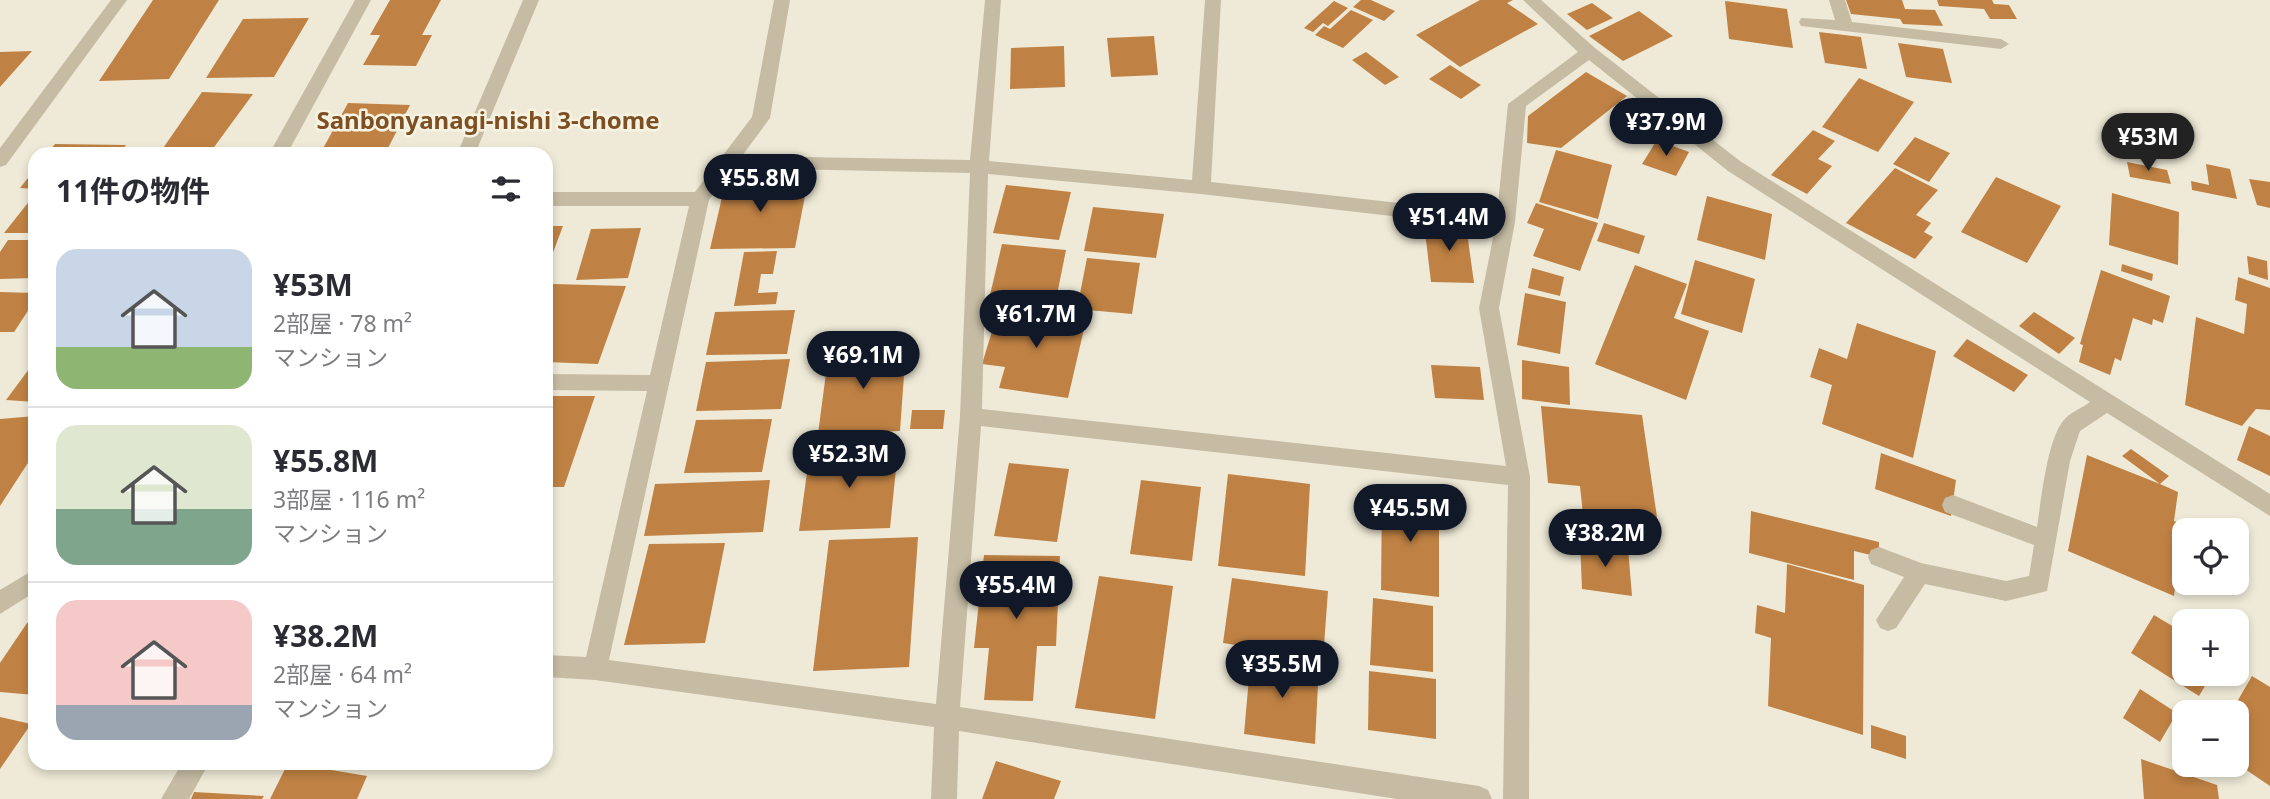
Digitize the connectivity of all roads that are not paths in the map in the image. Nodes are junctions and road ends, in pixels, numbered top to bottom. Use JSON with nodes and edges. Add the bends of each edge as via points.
{"nodes":[{"id":1,"x":119,"y":0,"type":"edge"},
{"id":2,"x":363,"y":0,"type":"edge"},
{"id":3,"x":531,"y":0,"type":"edge"},
{"id":4,"x":782,"y":0,"type":"edge"},
{"id":5,"x":993,"y":0,"type":"edge"},
{"id":6,"x":1213,"y":0,"type":"edge"},
{"id":7,"x":1531,"y":0,"type":"edge"},
{"id":8,"x":1837,"y":0,"type":"edge"},
{"id":9,"x":1807,"y":22,"type":"dead end"},
{"id":10,"x":1845,"y":25,"type":"junction"},
{"id":11,"x":2001,"y":44,"type":"dead end"},
{"id":12,"x":1589,"y":52,"type":"junction"},
{"id":13,"x":282,"y":147,"type":"edge"},
{"id":14,"x":469,"y":147,"type":"edge"},
{"id":15,"x":0,"y":161,"type":"edge"},
{"id":16,"x":727,"y":162,"type":"junction"},
{"id":17,"x":979,"y":167,"type":"junction"},
{"id":18,"x":1201,"y":187,"type":"junction"},
{"id":19,"x":553,"y":199,"type":"edge"},
{"id":20,"x":700,"y":199,"type":"junction"},
{"id":21,"x":1506,"y":222,"type":"junction"},
{"id":22,"x":553,"y":382,"type":"edge"},
{"id":23,"x":661,"y":383,"type":"junction"},
{"id":24,"x":2106,"y":402,"type":"junction"},
{"id":25,"x":971,"y":416,"type":"junction"},
{"id":26,"x":1519,"y":477,"type":"junction"},
{"id":27,"x":1953,"y":505,"type":"dead end"},
{"id":28,"x":2270,"y":506,"type":"edge"},
{"id":29,"x":2046,"y":540,"type":"junction"},
{"id":30,"x":1879,"y":557,"type":"dead end"},
{"id":31,"x":1920,"y":573,"type":"junction"},
{"id":32,"x":28,"y":584,"type":"edge"},
{"id":33,"x":0,"y":603,"type":"edge"},
{"id":34,"x":1888,"y":620,"type":"dead end"},
{"id":35,"x":553,"y":666,"type":"edge"},
{"id":36,"x":594,"y":669,"type":"junction"},
{"id":37,"x":947,"y":718,"type":"junction"},
{"id":38,"x":192,"y":770,"type":"edge"},
{"id":39,"x":174,"y":799,"type":"edge"},
{"id":40,"x":944,"y":799,"type":"edge"},
{"id":41,"x":1479,"y":799,"type":"edge"},
{"id":42,"x":1516,"y":799,"type":"edge"}],
"edges":[{"from":1,"to":15,"type":"street"},
{"from":2,"to":13,"type":"street"},
{"from":3,"to":14,"type":"street"},
{"from":4,"to":16,"type":"street","via":[[761,118]]},
{"from":5,"to":17,"type":"street"},
{"from":6,"to":18,"type":"street"},
{"from":7,"to":12,"type":"street"},
{"from":8,"to":10,"type":"street"},
{"from":9,"to":10,"type":"street"},
{"from":10,"to":11,"type":"street"},
{"from":12,"to":21,"type":"street","via":[[1517,104]]},
{"from":12,"to":24,"type":"street","via":[[1734,166]]},
{"from":16,"to":17,"type":"street"},
{"from":16,"to":20,"type":"street"},
{"from":17,"to":18,"type":"street"},
{"from":17,"to":25,"type":"street"},
{"from":18,"to":21,"type":"street"},
{"from":19,"to":20,"type":"street"},
{"from":20,"to":23,"type":"street"},
{"from":21,"to":26,"type":"street","via":[[1489,308]]},
{"from":22,"to":23,"type":"street"},
{"from":23,"to":36,"type":"street"},
{"from":24,"to":28,"type":"street"},
{"from":24,"to":29,"type":"street","via":[[2071,426],[2059,461]]},
{"from":25,"to":26,"type":"street"},
{"from":25,"to":37,"type":"street"},
{"from":26,"to":42,"type":"street"},
{"from":27,"to":29,"type":"street"},
{"from":29,"to":31,"type":"street","via":[[2039,584],[2006,591]]},
{"from":30,"to":31,"type":"street"},
{"from":31,"to":34,"type":"street"},
{"from":32,"to":33,"type":"street"},
{"from":35,"to":36,"type":"street"},
{"from":36,"to":37,"type":"street"},
{"from":37,"to":40,"type":"street"},
{"from":37,"to":41,"type":"street"},
{"from":38,"to":39,"type":"street"}]}
